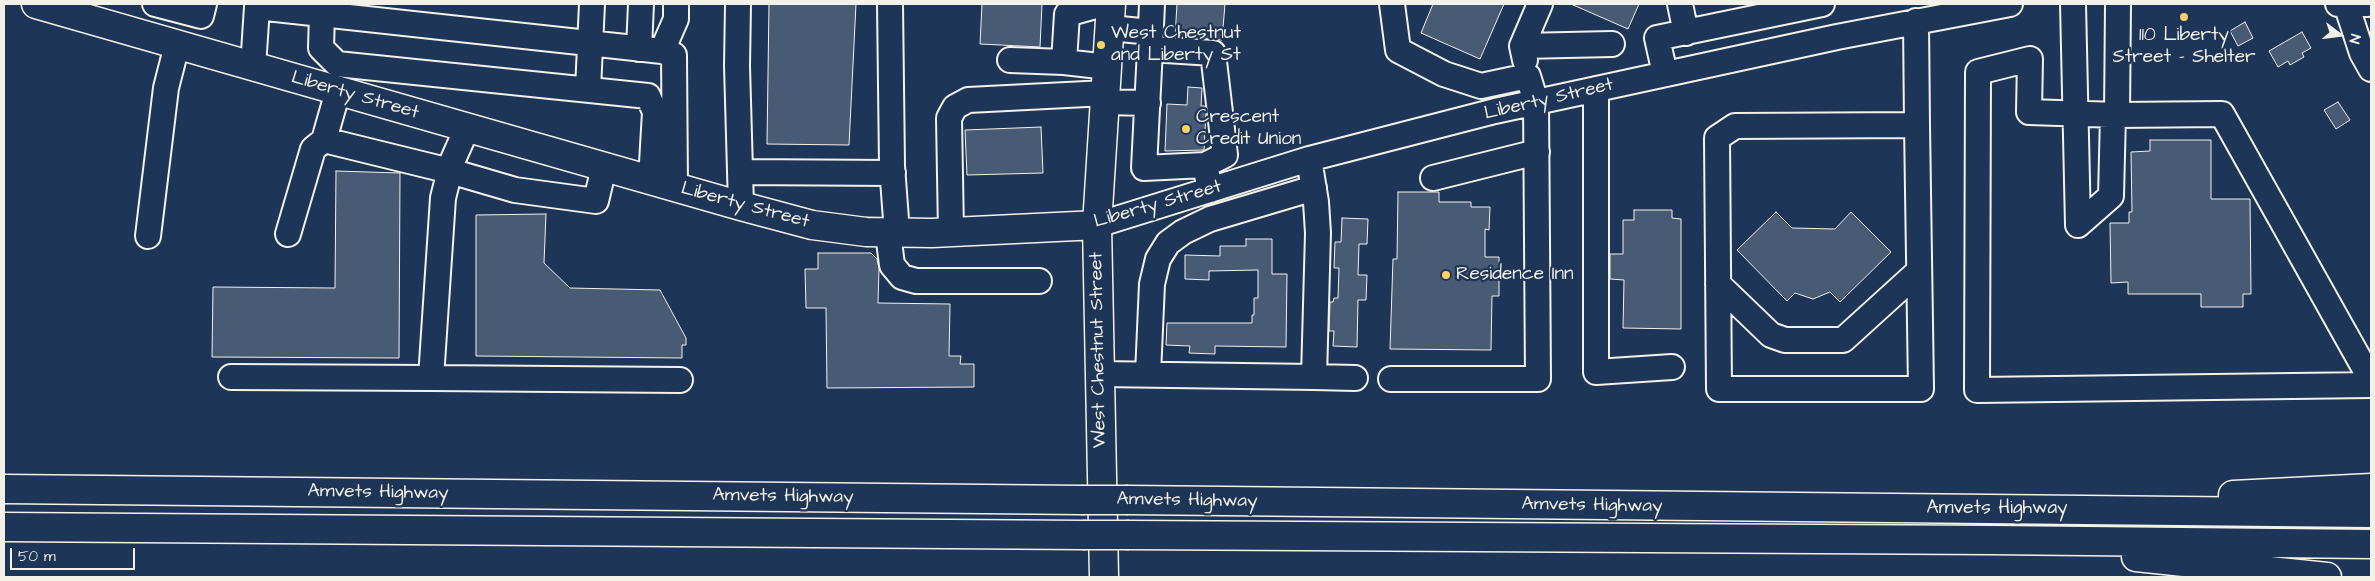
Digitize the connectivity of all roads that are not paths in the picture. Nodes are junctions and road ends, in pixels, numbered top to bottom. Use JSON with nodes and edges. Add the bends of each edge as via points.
{"nodes":[{"id":1,"x":155,"y":4,"type":"edge"},
{"id":2,"x":592,"y":4,"type":"edge"},
{"id":3,"x":641,"y":4,"type":"edge"},
{"id":4,"x":676,"y":4,"type":"edge"},
{"id":5,"x":738,"y":4,"type":"edge"},
{"id":6,"x":890,"y":4,"type":"edge"},
{"id":7,"x":1152,"y":4,"type":"edge"},
{"id":8,"x":1392,"y":4,"type":"edge"},
{"id":9,"x":1540,"y":4,"type":"edge"},
{"id":10,"x":1680,"y":4,"type":"edge"},
{"id":11,"x":1822,"y":4,"type":"edge"},
{"id":12,"x":2010,"y":4,"type":"edge"},
{"id":13,"x":2073,"y":4,"type":"edge"},
{"id":14,"x":2118,"y":4,"type":"edge"},
{"id":15,"x":2338,"y":4,"type":"edge"},
{"id":16,"x":2346,"y":4,"type":"edge"},
{"id":17,"x":2368,"y":4,"type":"edge"},
{"id":18,"x":52,"y":6,"type":"edge"},
{"id":19,"x":257,"y":6,"type":"edge"},
{"id":20,"x":203,"y":10,"type":"edge"},
{"id":21,"x":1108,"y":12,"type":"edge"},
{"id":22,"x":322,"y":14,"type":"junction"},
{"id":23,"x":1910,"y":16,"type":"edge"},
{"id":24,"x":1686,"y":33,"type":"junction"},
{"id":25,"x":1151,"y":40,"type":"junction"},
{"id":26,"x":591,"y":44,"type":"junction"},
{"id":27,"x":1612,"y":44,"type":"dead end"},
{"id":28,"x":1522,"y":46,"type":"junction"},
{"id":29,"x":651,"y":50,"type":"junction"},
{"id":30,"x":197,"y":51,"type":"junction"},
{"id":31,"x":1010,"y":60,"type":"dead end"},
{"id":32,"x":1064,"y":62,"type":"junction"},
{"id":33,"x":253,"y":67,"type":"junction"},
{"id":34,"x":2371,"y":69,"type":"edge"},
{"id":35,"x":1665,"y":74,"type":"junction"},
{"id":36,"x":1528,"y":76,"type":"junction"},
{"id":37,"x":1106,"y":87,"type":"junction"},
{"id":38,"x":588,"y":90,"type":"junction"},
{"id":39,"x":1596,"y":90,"type":"junction"},
{"id":40,"x":338,"y":91,"type":"junction"},
{"id":41,"x":1536,"y":102,"type":"junction"},
{"id":42,"x":1148,"y":103,"type":"junction"},
{"id":43,"x":2075,"y":113,"type":"junction"},
{"id":44,"x":2115,"y":115,"type":"junction"},
{"id":45,"x":1918,"y":125,"type":"junction"},
{"id":46,"x":467,"y":128,"type":"junction"},
{"id":47,"x":324,"y":140,"type":"junction"},
{"id":48,"x":1537,"y":152,"type":"junction"},
{"id":49,"x":1309,"y":159,"type":"junction"},
{"id":50,"x":1205,"y":164,"type":"junction"},
{"id":51,"x":604,"y":167,"type":"junction"},
{"id":52,"x":450,"y":171,"type":"junction"},
{"id":53,"x":740,"y":172,"type":"junction"},
{"id":54,"x":893,"y":173,"type":"junction"},
{"id":55,"x":1434,"y":178,"type":"dead end"},
{"id":56,"x":663,"y":184,"type":"junction"},
{"id":57,"x":1314,"y":188,"type":"junction"},
{"id":58,"x":1210,"y":190,"type":"junction"},
{"id":59,"x":741,"y":206,"type":"junction"},
{"id":60,"x":1097,"y":225,"type":"junction"},
{"id":61,"x":951,"y":232,"type":"junction"},
{"id":62,"x":893,"y":233,"type":"junction"},
{"id":63,"x":288,"y":234,"type":"dead end"},
{"id":64,"x":148,"y":236,"type":"dead end"},
{"id":65,"x":1919,"y":271,"type":"junction"},
{"id":66,"x":1040,"y":281,"type":"dead end"},
{"id":67,"x":1718,"y":284,"type":"junction"},
{"id":68,"x":1672,"y":367,"type":"dead end"},
{"id":69,"x":1100,"y":374,"type":"junction"},
{"id":70,"x":1148,"y":374,"type":"junction"},
{"id":71,"x":231,"y":377,"type":"dead end"},
{"id":72,"x":431,"y":378,"type":"junction"},
{"id":73,"x":1314,"y":378,"type":"junction"},
{"id":74,"x":1355,"y":378,"type":"dead end"},
{"id":75,"x":1391,"y":378,"type":"dead end"},
{"id":76,"x":680,"y":380,"type":"dead end"},
{"id":77,"x":2371,"y":380,"type":"edge"},
{"id":78,"x":2371,"y":385,"type":"edge"},
{"id":79,"x":2371,"y":488,"type":"edge"},
{"id":80,"x":4,"y":489,"type":"edge"},
{"id":81,"x":2016,"y":509,"type":"junction"},
{"id":82,"x":2371,"y":513,"type":"edge"},
{"id":83,"x":4,"y":526,"type":"edge"},
{"id":84,"x":1990,"y":540,"type":"junction"},
{"id":85,"x":2371,"y":544,"type":"edge"},
{"id":86,"x":1104,"y":577,"type":"edge"},
{"id":87,"x":2326,"y":577,"type":"edge"}],
"edges":[{"from":1,"to":20,"type":"street"},
{"from":2,"to":26,"type":"street"},
{"from":3,"to":29,"type":"street"},
{"from":4,"to":29,"type":"street","via":[[676,19]]},
{"from":5,"to":53,"type":"street"},
{"from":6,"to":54,"type":"street"},
{"from":7,"to":25,"type":"street"},
{"from":8,"to":36,"type":"street","via":[[1398,50],[1444,74],[1481,86]]},
{"from":9,"to":28,"type":"street"},
{"from":10,"to":24,"type":"street"},
{"from":11,"to":24,"type":"street"},
{"from":12,"to":23,"type":"street","name":"Liberty Street"},
{"from":13,"to":43,"type":"street"},
{"from":14,"to":44,"type":"street"},
{"from":15,"to":16,"type":"street"},
{"from":16,"to":17,"type":"street"},
{"from":16,"to":34,"type":"street","via":[[2362,53]]},
{"from":18,"to":30,"type":"main road","name":"Liberty Street"},
{"from":19,"to":22,"type":"street"},
{"from":19,"to":33,"type":"street"},
{"from":20,"to":30,"type":"street"},
{"from":21,"to":25,"type":"street"},
{"from":21,"to":32,"type":"street","via":[[1067,14]]},
{"from":21,"to":37,"type":"main road","name":"West Chestnut Street"},
{"from":22,"to":26,"type":"street"},
{"from":22,"to":38,"type":"street","via":[[321,48],[337,64]]},
{"from":23,"to":35,"type":"street","name":"Liberty Street"},
{"from":23,"to":45,"type":"street"},
{"from":24,"to":35,"type":"street","via":[[1657,38]]},
{"from":25,"to":42,"type":"street"},
{"from":25,"to":50,"type":"street","via":[[1213,53],[1225,155]]},
{"from":26,"to":29,"type":"street"},
{"from":26,"to":38,"type":"street"},
{"from":27,"to":28,"type":"street"},
{"from":28,"to":36,"type":"street"},
{"from":29,"to":56,"type":"street","via":[[674,55]]},
{"from":30,"to":33,"type":"main road","name":"Liberty Street"},
{"from":30,"to":64,"type":"street","via":[[166,88]]},
{"from":31,"to":32,"type":"street"},
{"from":32,"to":37,"type":"street"},
{"from":33,"to":40,"type":"main road","name":"Liberty Street"},
{"from":35,"to":39,"type":"street","name":"Liberty Street"},
{"from":36,"to":41,"type":"street"},
{"from":37,"to":42,"type":"street"},
{"from":37,"to":60,"type":"main road","name":"West Chestnut Street"},
{"from":37,"to":61,"type":"street","via":[[968,100],[955,107],[949,118]]},
{"from":38,"to":56,"type":"street","via":[[648,96],[655,112]]},
{"from":39,"to":41,"type":"street","name":"Liberty Street"},
{"from":39,"to":68,"type":"street","via":[[1596,372]]},
{"from":40,"to":46,"type":"main road","name":"Liberty Street"},
{"from":40,"to":47,"type":"street"},
{"from":41,"to":48,"type":"street"},
{"from":41,"to":49,"type":"street","name":"Liberty Street"},
{"from":42,"to":50,"type":"street","via":[[1144,168]]},
{"from":43,"to":44,"type":"street"},
{"from":43,"to":44,"type":"street","via":[[2078,225],[2111,196]]},
{"from":43,"to":78,"type":"street","via":[[2029,112],[2030,59],[1978,72],[1977,390]]},
{"from":44,"to":77,"type":"street","via":[[2222,114]]},
{"from":45,"to":65,"type":"street"},
{"from":45,"to":67,"type":"street","via":[[1735,126],[1717,138]]},
{"from":46,"to":51,"type":"main road","name":"Liberty Street"},
{"from":46,"to":52,"type":"street"},
{"from":47,"to":52,"type":"street"},
{"from":47,"to":63,"type":"street","via":[[312,149]]},
{"from":48,"to":55,"type":"street"},
{"from":48,"to":75,"type":"street","via":[[1538,379]]},
{"from":49,"to":57,"type":"street"},
{"from":49,"to":58,"type":"street","name":"Liberty Street"},
{"from":50,"to":58,"type":"street"},
{"from":51,"to":52,"type":"street","via":[[596,201],[515,190]]},
{"from":51,"to":56,"type":"main road","name":"Liberty Street"},
{"from":52,"to":72,"type":"street","via":[[443,198]]},
{"from":53,"to":54,"type":"street"},
{"from":53,"to":59,"type":"street"},
{"from":54,"to":62,"type":"street"},
{"from":56,"to":59,"type":"main road","name":"Liberty Street"},
{"from":57,"to":70,"type":"street","via":[[1210,219],[1168,243],[1158,259],[1152,284]]},
{"from":57,"to":73,"type":"street","via":[[1318,233]]},
{"from":58,"to":60,"type":"street","name":"Liberty Street"},
{"from":59,"to":62,"type":"main road","name":"Liberty Street","via":[[812,224]]},
{"from":60,"to":61,"type":"main road","name":"Liberty Street"},
{"from":60,"to":69,"type":"main road","name":"West Chestnut Street"},
{"from":61,"to":62,"type":"main road","name":"Liberty Street"},
{"from":62,"to":66,"type":"street","via":[[892,265],[902,277],[916,281]]},
{"from":65,"to":67,"type":"street","via":[[1842,340],[1785,340],[1771,335]]},
{"from":65,"to":67,"type":"street","via":[[1921,389],[1719,389]]},
{"from":69,"to":70,"type":"street"},
{"from":69,"to":86,"type":"main road","name":"West Chestnut Street"},
{"from":70,"to":73,"type":"street"},
{"from":71,"to":72,"type":"street"},
{"from":72,"to":76,"type":"street"},
{"from":73,"to":74,"type":"street"},
{"from":79,"to":81,"type":"main road"},
{"from":80,"to":81,"type":"main road","name":"Amvets Highway","bridge":true},
{"from":81,"to":82,"type":"main road","name":"Amvets Highway"},
{"from":83,"to":84,"type":"main road","name":"Amvets Highway","bridge":true},
{"from":84,"to":85,"type":"main road","name":"Amvets Highway"},
{"from":84,"to":87,"type":"main road"}]}
